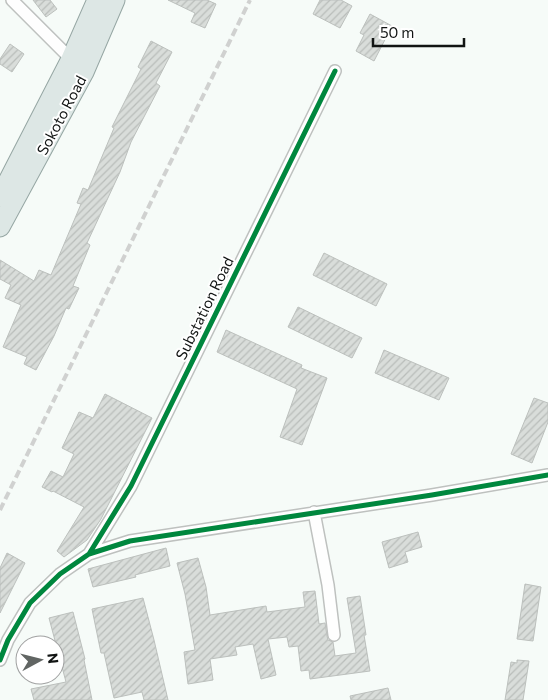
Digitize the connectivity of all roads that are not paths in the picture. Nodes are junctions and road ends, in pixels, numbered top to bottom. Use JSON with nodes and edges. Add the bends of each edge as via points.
{"nodes":[{"id":1,"x":12,"y":0,"type":"edge"},
{"id":2,"x":97,"y":0,"type":"edge"},
{"id":3,"x":115,"y":0,"type":"edge"},
{"id":4,"x":71,"y":59,"type":"junction"},
{"id":5,"x":335,"y":71,"type":"dead end"},
{"id":6,"x":0,"y":198,"type":"edge"},
{"id":7,"x":0,"y":227,"type":"edge"},
{"id":8,"x":548,"y":475,"type":"edge"},
{"id":9,"x":314,"y":512,"type":"junction"},
{"id":10,"x":89,"y":554,"type":"junction"},
{"id":11,"x":334,"y":635,"type":"dead end"},
{"id":12,"x":0,"y":660,"type":"edge"}],
"edges":[{"from":1,"to":4,"type":"street"},
{"from":2,"to":4,"type":"main road","name":"Sokoto Road"},
{"from":3,"to":7,"type":"main road","name":"Sokoto Road","via":[[84,72]]},
{"from":4,"to":6,"type":"main road","name":"Sokoto Road"},
{"from":5,"to":10,"type":"street","name":"Substation Road","via":[[131,486]]},
{"from":8,"to":9,"type":"street"},
{"from":9,"to":10,"type":"street","via":[[130,541]]},
{"from":9,"to":11,"type":"street"},
{"from":10,"to":12,"type":"street","via":[[60,574],[30,603]]}]}
